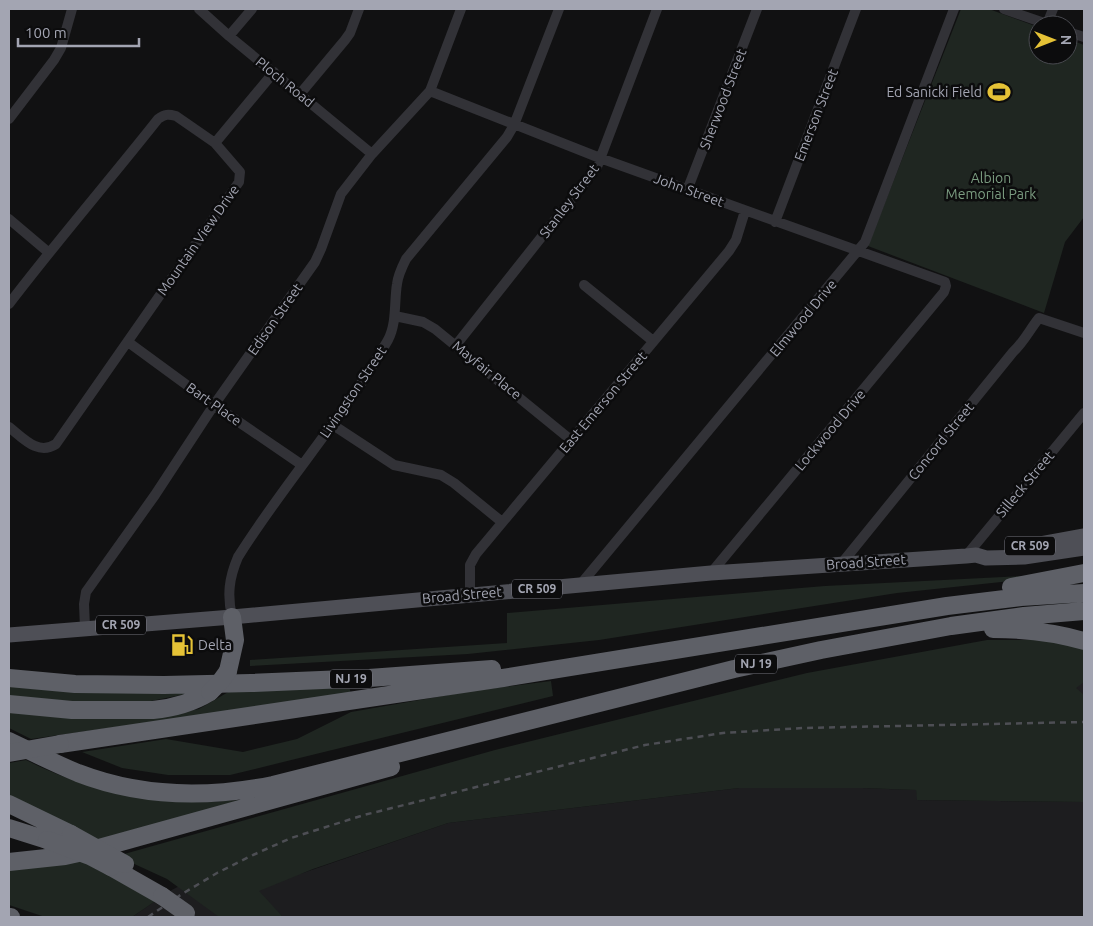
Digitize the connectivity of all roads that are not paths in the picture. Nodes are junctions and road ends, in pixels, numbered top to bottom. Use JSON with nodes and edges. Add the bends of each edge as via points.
{"nodes":[{"id":1,"x":72,"y":9,"type":"edge"},
{"id":2,"x":199,"y":9,"type":"edge"},
{"id":3,"x":252,"y":9,"type":"edge"},
{"id":4,"x":359,"y":9,"type":"edge"},
{"id":5,"x":461,"y":9,"type":"edge"},
{"id":6,"x":559,"y":9,"type":"edge"},
{"id":7,"x":657,"y":9,"type":"edge"},
{"id":8,"x":757,"y":9,"type":"edge"},
{"id":9,"x":856,"y":9,"type":"edge"},
{"id":10,"x":954,"y":9,"type":"edge"},
{"id":11,"x":1004,"y":9,"type":"edge"},
{"id":12,"x":1028,"y":18,"type":"edge"},
{"id":13,"x":229,"y":36,"type":"junction"},
{"id":14,"x":274,"y":72,"type":"junction"},
{"id":15,"x":430,"y":91,"type":"junction"},
{"id":16,"x":300,"y":94,"type":"junction"},
{"id":17,"x":9,"y":119,"type":"edge"},
{"id":18,"x":514,"y":125,"type":"junction"},
{"id":19,"x":215,"y":143,"type":"junction"},
{"id":20,"x":372,"y":154,"type":"junction"},
{"id":21,"x":600,"y":158,"type":"junction"},
{"id":22,"x":688,"y":188,"type":"junction"},
{"id":23,"x":746,"y":211,"type":"junction"},
{"id":24,"x":9,"y":219,"type":"edge"},
{"id":25,"x":775,"y":222,"type":"junction"},
{"id":26,"x":48,"y":252,"type":"junction"},
{"id":27,"x":859,"y":252,"type":"junction"},
{"id":28,"x":584,"y":285,"type":"dead end"},
{"id":29,"x":946,"y":286,"type":"joint"},
{"id":30,"x":9,"y":304,"type":"edge"},
{"id":31,"x":395,"y":316,"type":"junction"},
{"id":32,"x":1084,"y":333,"type":"edge"},
{"id":33,"x":653,"y":341,"type":"junction"},
{"id":34,"x":128,"y":342,"type":"junction"},
{"id":35,"x":456,"y":344,"type":"junction"},
{"id":36,"x":214,"y":405,"type":"junction"},
{"id":37,"x":1084,"y":413,"type":"edge"},
{"id":38,"x":333,"y":425,"type":"junction"},
{"id":39,"x":9,"y":427,"type":"edge"},
{"id":40,"x":571,"y":440,"type":"junction"},
{"id":41,"x":302,"y":465,"type":"junction"},
{"id":42,"x":502,"y":522,"type":"junction"},
{"id":43,"x":1084,"y":536,"type":"edge"},
{"id":44,"x":1084,"y":548,"type":"edge"},
{"id":45,"x":971,"y":556,"type":"junction"},
{"id":46,"x":842,"y":563,"type":"junction"},
{"id":47,"x":712,"y":573,"type":"junction"},
{"id":48,"x":1084,"y":573,"type":"edge"},
{"id":49,"x":580,"y":585,"type":"junction"},
{"id":50,"x":1084,"y":593,"type":"edge"},
{"id":51,"x":470,"y":594,"type":"junction"},
{"id":52,"x":1084,"y":611,"type":"edge"},
{"id":53,"x":902,"y":613,"type":"junction"},
{"id":54,"x":232,"y":616,"type":"junction"},
{"id":55,"x":85,"y":628,"type":"junction"},
{"id":56,"x":907,"y":633,"type":"junction"},
{"id":57,"x":9,"y":635,"type":"edge"},
{"id":58,"x":1084,"y":640,"type":"edge"},
{"id":59,"x":692,"y":647,"type":"junction"},
{"id":60,"x":9,"y":678,"type":"edge"},
{"id":61,"x":606,"y":702,"type":"junction"},
{"id":62,"x":9,"y":704,"type":"edge"},
{"id":63,"x":9,"y":741,"type":"edge"},
{"id":64,"x":9,"y":753,"type":"edge"},
{"id":65,"x":9,"y":804,"type":"edge"},
{"id":66,"x":9,"y":828,"type":"edge"},
{"id":67,"x":9,"y":862,"type":"edge"},
{"id":68,"x":118,"y":865,"type":"junction"},
{"id":69,"x":189,"y":915,"type":"edge"}],
"edges":[{"from":1,"to":17,"type":"street","via":[[61,48]]},
{"from":2,"to":13,"type":"street","name":"Ploch Road"},
{"from":3,"to":13,"type":"street"},
{"from":4,"to":16,"type":"street","via":[[350,33]]},
{"from":5,"to":15,"type":"street","name":"Edison Street"},
{"from":6,"to":18,"type":"street","name":"Livingston Street"},
{"from":7,"to":21,"type":"street","name":"Stanley Street"},
{"from":8,"to":22,"type":"street","name":"Sherwood Street"},
{"from":9,"to":25,"type":"street","name":"Emerson Street"},
{"from":10,"to":27,"type":"street","name":"Elmwood Drive"},
{"from":11,"to":12,"type":"street"},
{"from":13,"to":14,"type":"street","name":"Ploch Road"},
{"from":14,"to":16,"type":"street","name":"Ploch Road"},
{"from":14,"to":19,"type":"street"},
{"from":15,"to":18,"type":"street","name":"John Street"},
{"from":15,"to":20,"type":"street","name":"Edison Street"},
{"from":16,"to":20,"type":"street","name":"Ploch Road"},
{"from":18,"to":21,"type":"street","name":"John Street"},
{"from":18,"to":31,"type":"street","name":"Livingston Street","via":[[406,259],[397,283]]},
{"from":19,"to":26,"type":"street","name":"Mountain View Drive","via":[[176,116],[168,114],[158,118]]},
{"from":19,"to":34,"type":"street","name":"Mountain View Drive","via":[[240,172],[239,182]]},
{"from":20,"to":36,"type":"street","name":"Edison Street","via":[[341,194],[315,262]]},
{"from":21,"to":22,"type":"street","name":"John Street"},
{"from":21,"to":35,"type":"street","name":"Stanley Street","via":[[597,167]]},
{"from":22,"to":23,"type":"street","name":"John Street"},
{"from":23,"to":25,"type":"street","name":"John Street"},
{"from":23,"to":33,"type":"street","name":"East Emerson Street","via":[[736,240]]},
{"from":24,"to":26,"type":"street"},
{"from":25,"to":27,"type":"street","name":"John Street"},
{"from":26,"to":30,"type":"street","name":"Mountain View Drive"},
{"from":27,"to":29,"type":"street","name":"John Street","via":[[945,282]]},
{"from":27,"to":49,"type":"street","name":"Elmwood Drive"},
{"from":28,"to":33,"type":"street"},
{"from":29,"to":47,"type":"street","name":"Lockwood Drive"},
{"from":31,"to":35,"type":"street","name":"Mayfair Place","via":[[423,322]]},
{"from":31,"to":38,"type":"street","name":"Livingston Street","via":[[389,337]]},
{"from":32,"to":46,"type":"street","name":"Concord Street","via":[[1039,318],[1024,342]]},
{"from":33,"to":40,"type":"street","name":"East Emerson Street"},
{"from":34,"to":36,"type":"street","name":"Bart Place"},
{"from":34,"to":39,"type":"street","name":"Mountain View Drive","via":[[56,444],[49,449],[36,447]]},
{"from":35,"to":40,"type":"street","name":"Mayfair Place"},
{"from":36,"to":41,"type":"street","name":"Bart Place"},
{"from":36,"to":55,"type":"street","name":"Edison Street","via":[[86,592]]},
{"from":37,"to":45,"type":"street","name":"Silleck Street"},
{"from":38,"to":41,"type":"street","name":"Livingston Street"},
{"from":38,"to":42,"type":"street","via":[[394,465],[441,475],[454,482]]},
{"from":40,"to":42,"type":"street","name":"East Emerson Street"},
{"from":41,"to":54,"type":"street","name":"Livingston Street","via":[[238,557],[229,592]]},
{"from":42,"to":51,"type":"street","name":"East Emerson Street","via":[[470,565]]},
{"from":43,"to":45,"type":"main road","name":"Broad Street","number":"CR 509"},
{"from":44,"to":45,"type":"main road","name":"Broad Street","number":"CR 509","via":[[1024,557]]},
{"from":45,"to":46,"type":"main road","name":"Broad Street","number":"CR 509"},
{"from":46,"to":47,"type":"main road","name":"Broad Street","number":"CR 509"},
{"from":47,"to":49,"type":"main road","name":"Broad Street","number":"CR 509"},
{"from":48,"to":53,"type":"highway"},
{"from":49,"to":51,"type":"main road","name":"Broad Street","number":"CR 509"},
{"from":50,"to":53,"type":"highway","number":"NJ 19","via":[[991,600]]},
{"from":51,"to":54,"type":"main road","name":"Broad Street","number":"CR 509"},
{"from":52,"to":56,"type":"highway","number":"NJ 19"},
{"from":53,"to":59,"type":"highway","number":"NJ 19"},
{"from":54,"to":55,"type":"main road","name":"Broad Street","number":"CR 509"},
{"from":54,"to":62,"type":"highway","bridge":true,"via":[[235,640],[228,671],[210,692],[182,705],[153,710],[72,710]]},
{"from":55,"to":57,"type":"main road","name":"Broad Street","number":"CR 509"},
{"from":56,"to":58,"type":"highway","via":[[1033,630]]},
{"from":56,"to":61,"type":"highway","number":"NJ 19","via":[[778,659]]},
{"from":59,"to":60,"type":"highway","number":"NJ 19","via":[[486,670],[359,678],[164,685],[75,684]]},
{"from":59,"to":64,"type":"highway","bridge":true},
{"from":61,"to":63,"type":"highway","number":"NJ 19","via":[[273,785],[209,794],[164,792],[121,785],[79,773]]},
{"from":61,"to":67,"type":"highway","via":[[152,834],[65,856]]},
{"from":65,"to":68,"type":"highway","bridge":true,"via":[[71,834]]},
{"from":66,"to":68,"type":"highway","bridge":true},
{"from":68,"to":69,"type":"highway","bridge":true}]}
